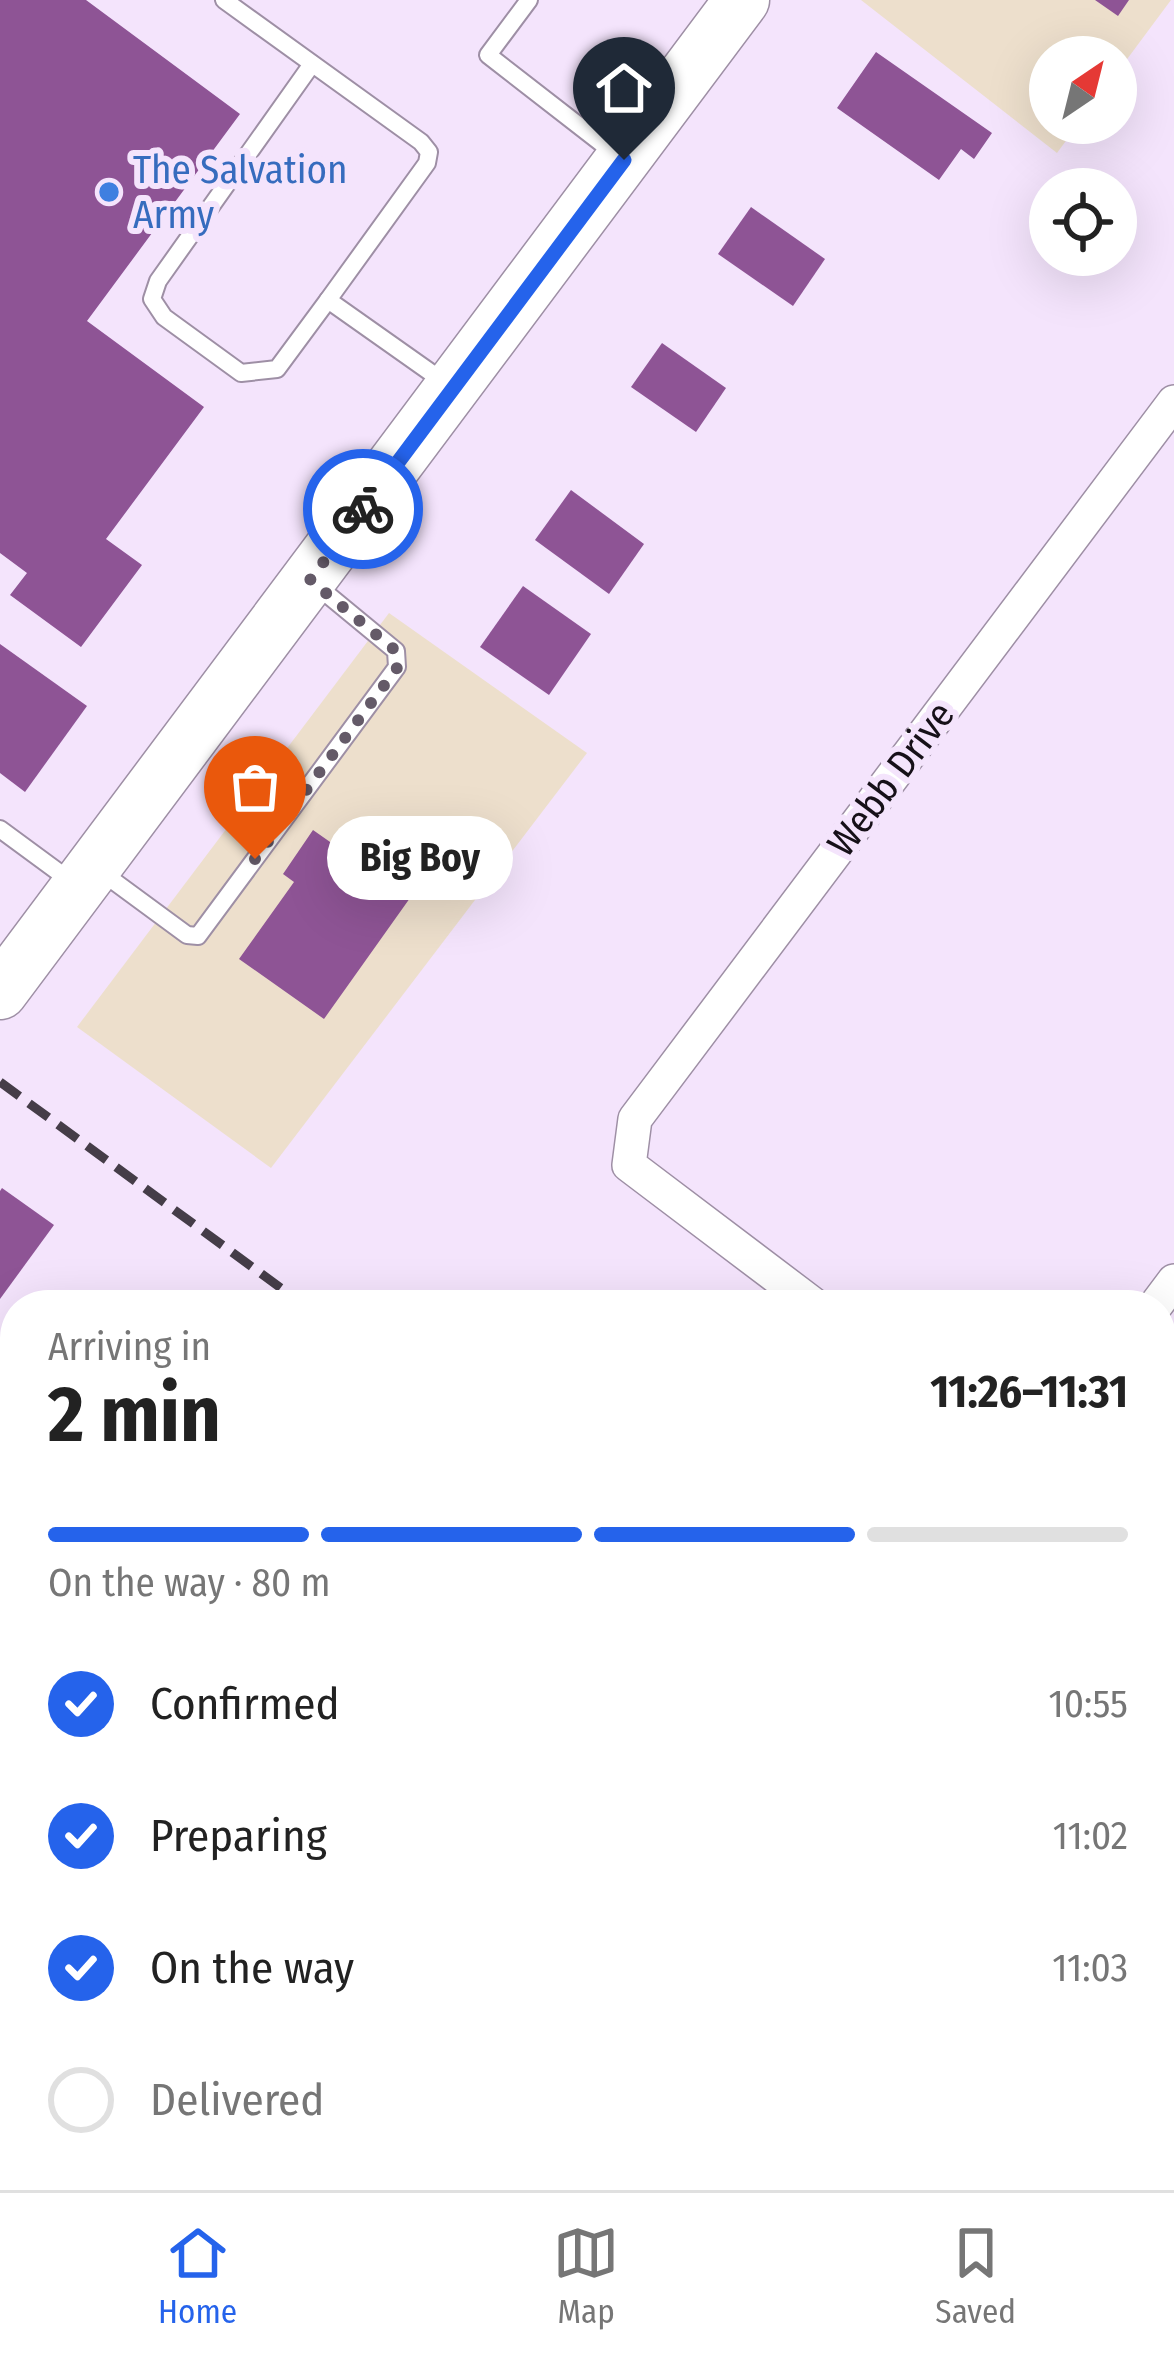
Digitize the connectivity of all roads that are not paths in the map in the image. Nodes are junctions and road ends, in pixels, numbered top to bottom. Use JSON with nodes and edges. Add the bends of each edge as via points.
{"nodes":[{"id":1,"x":224,"y":0,"type":"edge"},
{"id":2,"x":529,"y":0,"type":"edge"},
{"id":3,"x":742,"y":0,"type":"edge"},
{"id":4,"x":312,"y":64,"type":"junction"},
{"id":5,"x":624,"y":160,"type":"junction"},
{"id":6,"x":328,"y":300,"type":"junction"},
{"id":7,"x":453,"y":388,"type":"junction"},
{"id":8,"x":1174,"y":402,"type":"edge"},
{"id":9,"x":310,"y":580,"type":"junction"},
{"id":10,"x":0,"y":829,"type":"edge"},
{"id":11,"x":86,"y":877,"type":"junction"},
{"id":12,"x":4,"y":976,"type":"edge"},
{"id":13,"x":794,"y":1290,"type":"edge"}],
"edges":[{"from":1,"to":4,"type":"lane"},
{"from":2,"to":5,"type":"lane","via":[[488,55]]},
{"from":3,"to":5,"type":"main road"},
{"from":4,"to":6,"type":"lane","via":[[429,152]]},
{"from":4,"to":6,"type":"lane","via":[[152,299],[164,317],[242,373],[277,369]]},
{"from":5,"to":7,"type":"main road"},
{"from":6,"to":7,"type":"lane"},
{"from":7,"to":9,"type":"main road"},
{"from":8,"to":13,"type":"street","name":"Webb Drive","via":[[635,1119],[628,1165]]},
{"from":9,"to":11,"type":"main road"},
{"from":9,"to":11,"type":"lane","via":[[396,651],[397,668],[198,936]]},
{"from":10,"to":11,"type":"lane"},
{"from":11,"to":12,"type":"main road"}]}
